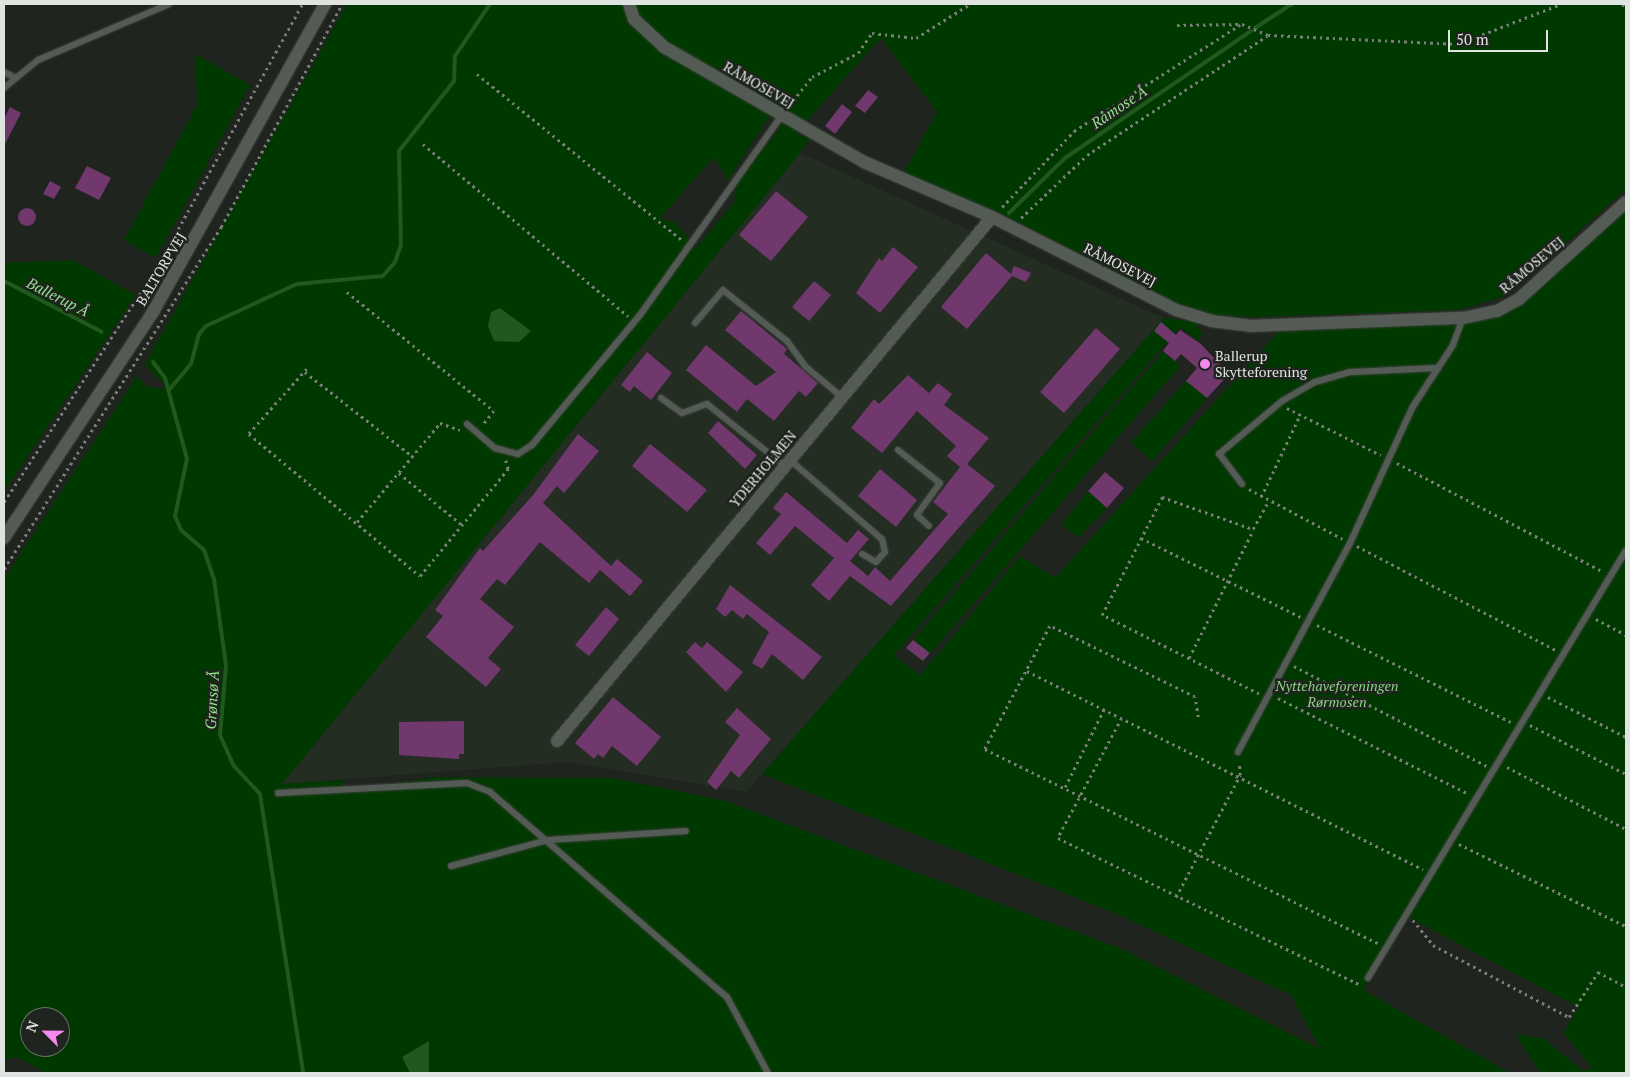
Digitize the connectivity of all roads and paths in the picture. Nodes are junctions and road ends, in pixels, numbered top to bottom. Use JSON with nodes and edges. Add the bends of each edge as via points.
{"nodes":[{"id":1,"x":169,"y":4,"type":"edge"},
{"id":2,"x":302,"y":4,"type":"edge"},
{"id":3,"x":325,"y":4,"type":"edge"},
{"id":4,"x":342,"y":4,"type":"edge"},
{"id":5,"x":629,"y":4,"type":"edge"},
{"id":6,"x":970,"y":4,"type":"edge"},
{"id":7,"x":1560,"y":4,"type":"edge"},
{"id":8,"x":1623,"y":4,"type":"edge"},
{"id":9,"x":1626,"y":8,"type":"edge"},
{"id":10,"x":1242,"y":24,"type":"junction"},
{"id":11,"x":1177,"y":25,"type":"dead end"},
{"id":12,"x":1268,"y":35,"type":"junction"},
{"id":13,"x":4,"y":72,"type":"edge"},
{"id":14,"x":477,"y":74,"type":"dead end"},
{"id":15,"x":16,"y":78,"type":"junction"},
{"id":16,"x":4,"y":88,"type":"edge"},
{"id":17,"x":782,"y":115,"type":"junction"},
{"id":18,"x":423,"y":144,"type":"dead end"},
{"id":19,"x":1626,"y":202,"type":"edge"},
{"id":20,"x":992,"y":218,"type":"junction"},
{"id":21,"x":691,"y":247,"type":"junction"},
{"id":22,"x":348,"y":292,"type":"dead end"},
{"id":23,"x":1463,"y":318,"type":"junction"},
{"id":24,"x":635,"y":321,"type":"junction"},
{"id":25,"x":694,"y":323,"type":"dead end"},
{"id":26,"x":1438,"y":368,"type":"junction"},
{"id":27,"x":842,"y":397,"type":"junction"},
{"id":28,"x":661,"y":398,"type":"dead end"},
{"id":29,"x":1279,"y":404,"type":"junction"},
{"id":30,"x":1300,"y":415,"type":"junction"},
{"id":31,"x":467,"y":424,"type":"dead end"},
{"id":32,"x":477,"y":433,"type":"junction"},
{"id":33,"x":503,"y":450,"type":"junction"},
{"id":34,"x":898,"y":450,"type":"dead end"},
{"id":35,"x":412,"y":456,"type":"junction"},
{"id":36,"x":1389,"y":459,"type":"junction"},
{"id":37,"x":787,"y":463,"type":"junction"},
{"id":38,"x":398,"y":472,"type":"junction"},
{"id":39,"x":1242,"y":484,"type":"joint"},
{"id":40,"x":1261,"y":497,"type":"junction"},
{"id":41,"x":4,"y":502,"type":"edge"},
{"id":42,"x":1268,"y":502,"type":"junction"},
{"id":43,"x":357,"y":522,"type":"junction"},
{"id":44,"x":462,"y":525,"type":"junction"},
{"id":45,"x":929,"y":526,"type":"dead end"},
{"id":46,"x":1253,"y":529,"type":"junction"},
{"id":47,"x":4,"y":538,"type":"edge"},
{"id":48,"x":1141,"y":538,"type":"junction"},
{"id":49,"x":1350,"y":543,"type":"junction"},
{"id":50,"x":1626,"y":551,"type":"edge"},
{"id":51,"x":862,"y":554,"type":"dead end"},
{"id":52,"x":4,"y":569,"type":"edge"},
{"id":53,"x":1612,"y":576,"type":"junction"},
{"id":54,"x":1228,"y":580,"type":"junction"},
{"id":55,"x":1588,"y":615,"type":"junction"},
{"id":56,"x":1308,"y":621,"type":"junction"},
{"id":57,"x":1626,"y":635,"type":"edge"},
{"id":58,"x":1564,"y":654,"type":"junction"},
{"id":59,"x":1189,"y":658,"type":"junction"},
{"id":60,"x":1286,"y":662,"type":"junction"},
{"id":61,"x":1027,"y":671,"type":"junction"},
{"id":62,"x":1540,"y":693,"type":"junction"},
{"id":63,"x":1268,"y":696,"type":"junction"},
{"id":64,"x":1104,"y":709,"type":"junction"},
{"id":65,"x":1198,"y":717,"type":"dead end"},
{"id":66,"x":1122,"y":718,"type":"junction"},
{"id":67,"x":1521,"y":724,"type":"junction"},
{"id":68,"x":1626,"y":737,"type":"edge"},
{"id":69,"x":557,"y":741,"type":"dead end"},
{"id":70,"x":1238,"y":752,"type":"joint"},
{"id":71,"x":1497,"y":762,"type":"junction"},
{"id":72,"x":1493,"y":769,"type":"junction"},
{"id":73,"x":1626,"y":774,"type":"edge"},
{"id":74,"x":1240,"y":775,"type":"junction"},
{"id":75,"x":1065,"y":787,"type":"junction"},
{"id":76,"x":278,"y":793,"type":"dead end"},
{"id":77,"x":1080,"y":795,"type":"junction"},
{"id":78,"x":1475,"y":797,"type":"junction"},
{"id":79,"x":1626,"y":829,"type":"edge"},
{"id":80,"x":686,"y":831,"type":"dead end"},
{"id":81,"x":1449,"y":839,"type":"junction"},
{"id":82,"x":548,"y":840,"type":"junction"},
{"id":83,"x":1198,"y":853,"type":"junction"},
{"id":84,"x":451,"y":866,"type":"dead end"},
{"id":85,"x":1429,"y":872,"type":"junction"},
{"id":86,"x":1176,"y":897,"type":"junction"},
{"id":87,"x":1406,"y":912,"type":"junction"},
{"id":88,"x":1626,"y":926,"type":"edge"},
{"id":89,"x":1386,"y":947,"type":"junction"},
{"id":90,"x":1368,"y":978,"type":"joint"},
{"id":91,"x":1626,"y":987,"type":"edge"},
{"id":92,"x":768,"y":1073,"type":"edge"}],
"edges":[{"from":1,"to":15,"type":"lane","via":[[38,60]]},
{"from":2,"to":41,"type":"path","via":[[156,268]]},
{"from":3,"to":47,"type":"street","name":"BALTORPVEJ","via":[[158,304]]},
{"from":4,"to":52,"type":"path","via":[[201,260]]},
{"from":5,"to":17,"type":"street","name":"RÅMOSEVEJ","via":[[634,19],[664,46]]},
{"from":6,"to":17,"type":"path","via":[[916,38],[872,33],[858,53],[812,77]]},
{"from":7,"to":12,"type":"path","via":[[1458,44]]},
{"from":8,"to":9,"type":"path"},
{"from":10,"to":11,"type":"path"},
{"from":10,"to":12,"type":"path"},
{"from":10,"to":20,"type":"path","via":[[1074,131]]},
{"from":12,"to":20,"type":"path","via":[[1087,156],[1020,219]]},
{"from":13,"to":15,"type":"lane"},
{"from":14,"to":21,"type":"path"},
{"from":15,"to":16,"type":"lane"},
{"from":17,"to":20,"type":"street","name":"RÅMOSEVEJ","via":[[864,162]]},
{"from":17,"to":21,"type":"lane"},
{"from":18,"to":24,"type":"path"},
{"from":19,"to":23,"type":"street","name":"RÅMOSEVEJ","via":[[1519,299],[1497,311]]},
{"from":20,"to":23,"type":"street","name":"RÅMOSEVEJ","via":[[1176,310],[1211,321],[1250,326]]},
{"from":20,"to":27,"type":"street","name":"YDERHOLMEN"},
{"from":21,"to":24,"type":"lane"},
{"from":22,"to":32,"type":"path","via":[[494,411]]},
{"from":23,"to":26,"type":"lane"},
{"from":24,"to":33,"type":"lane","via":[[532,445],[518,454]]},
{"from":25,"to":27,"type":"lane","via":[[723,290],[787,340],[806,367]]},
{"from":26,"to":29,"type":"lane","via":[[1349,372],[1315,382]]},
{"from":26,"to":36,"type":"lane","via":[[1412,408]]},
{"from":27,"to":37,"type":"street","name":"YDERHOLMEN"},
{"from":28,"to":37,"type":"lane","via":[[682,413],[707,404]]},
{"from":29,"to":30,"type":"path"},
{"from":29,"to":39,"type":"lane","via":[[1219,454]]},
{"from":30,"to":36,"type":"path"},
{"from":30,"to":40,"type":"path"},
{"from":31,"to":32,"type":"lane"},
{"from":32,"to":33,"type":"lane"},
{"from":32,"to":35,"type":"path","via":[[440,423]]},
{"from":33,"to":44,"type":"path","via":[[508,469]]},
{"from":34,"to":45,"type":"lane","via":[[940,483],[917,515]]},
{"from":35,"to":38,"type":"path"},
{"from":35,"to":43,"type":"path","via":[[306,370],[249,434]]},
{"from":36,"to":49,"type":"lane"},
{"from":36,"to":53,"type":"path"},
{"from":37,"to":51,"type":"lane","via":[[882,539],[885,552],[876,562]]},
{"from":37,"to":69,"type":"street","name":"YDERHOLMEN"},
{"from":38,"to":43,"type":"path"},
{"from":38,"to":44,"type":"path"},
{"from":39,"to":40,"type":"path"},
{"from":40,"to":42,"type":"path"},
{"from":42,"to":46,"type":"path"},
{"from":42,"to":49,"type":"path"},
{"from":43,"to":44,"type":"path","via":[[420,576]]},
{"from":46,"to":48,"type":"path","via":[[1162,497]]},
{"from":46,"to":54,"type":"path"},
{"from":48,"to":54,"type":"path"},
{"from":48,"to":59,"type":"path","via":[[1102,615]]},
{"from":49,"to":56,"type":"lane"},
{"from":49,"to":58,"type":"path"},
{"from":50,"to":53,"type":"lane"},
{"from":53,"to":55,"type":"lane"},
{"from":54,"to":56,"type":"path"},
{"from":54,"to":59,"type":"path"},
{"from":55,"to":57,"type":"path"},
{"from":55,"to":58,"type":"lane"},
{"from":56,"to":60,"type":"lane"},
{"from":56,"to":67,"type":"path"},
{"from":58,"to":62,"type":"lane"},
{"from":59,"to":63,"type":"path"},
{"from":60,"to":63,"type":"lane"},
{"from":60,"to":72,"type":"path"},
{"from":61,"to":64,"type":"path"},
{"from":61,"to":65,"type":"path","via":[[1050,626],[1195,697]]},
{"from":61,"to":75,"type":"path","via":[[985,749]]},
{"from":62,"to":67,"type":"lane"},
{"from":62,"to":68,"type":"path"},
{"from":63,"to":70,"type":"lane"},
{"from":63,"to":78,"type":"path"},
{"from":64,"to":66,"type":"path"},
{"from":64,"to":75,"type":"path"},
{"from":66,"to":74,"type":"path"},
{"from":66,"to":77,"type":"path"},
{"from":67,"to":71,"type":"lane"},
{"from":67,"to":73,"type":"path"},
{"from":70,"to":74,"type":"path"},
{"from":71,"to":72,"type":"lane"},
{"from":71,"to":79,"type":"path"},
{"from":72,"to":78,"type":"lane"},
{"from":74,"to":83,"type":"path"},
{"from":74,"to":85,"type":"path"},
{"from":75,"to":77,"type":"path"},
{"from":76,"to":82,"type":"lane","via":[[467,783],[508,804]]},
{"from":77,"to":83,"type":"path"},
{"from":77,"to":86,"type":"path","via":[[1058,838]]},
{"from":78,"to":81,"type":"lane"},
{"from":80,"to":82,"type":"lane"},
{"from":81,"to":85,"type":"lane"},
{"from":81,"to":88,"type":"path"},
{"from":82,"to":84,"type":"lane"},
{"from":82,"to":92,"type":"lane","via":[[727,997]]},
{"from":83,"to":86,"type":"path"},
{"from":83,"to":89,"type":"path"},
{"from":85,"to":87,"type":"lane"},
{"from":86,"to":90,"type":"path","via":[[1362,986]]},
{"from":87,"to":89,"type":"lane"},
{"from":87,"to":91,"type":"path","via":[[1433,945],[1568,1017],[1598,972]]},
{"from":89,"to":90,"type":"lane"}]}
